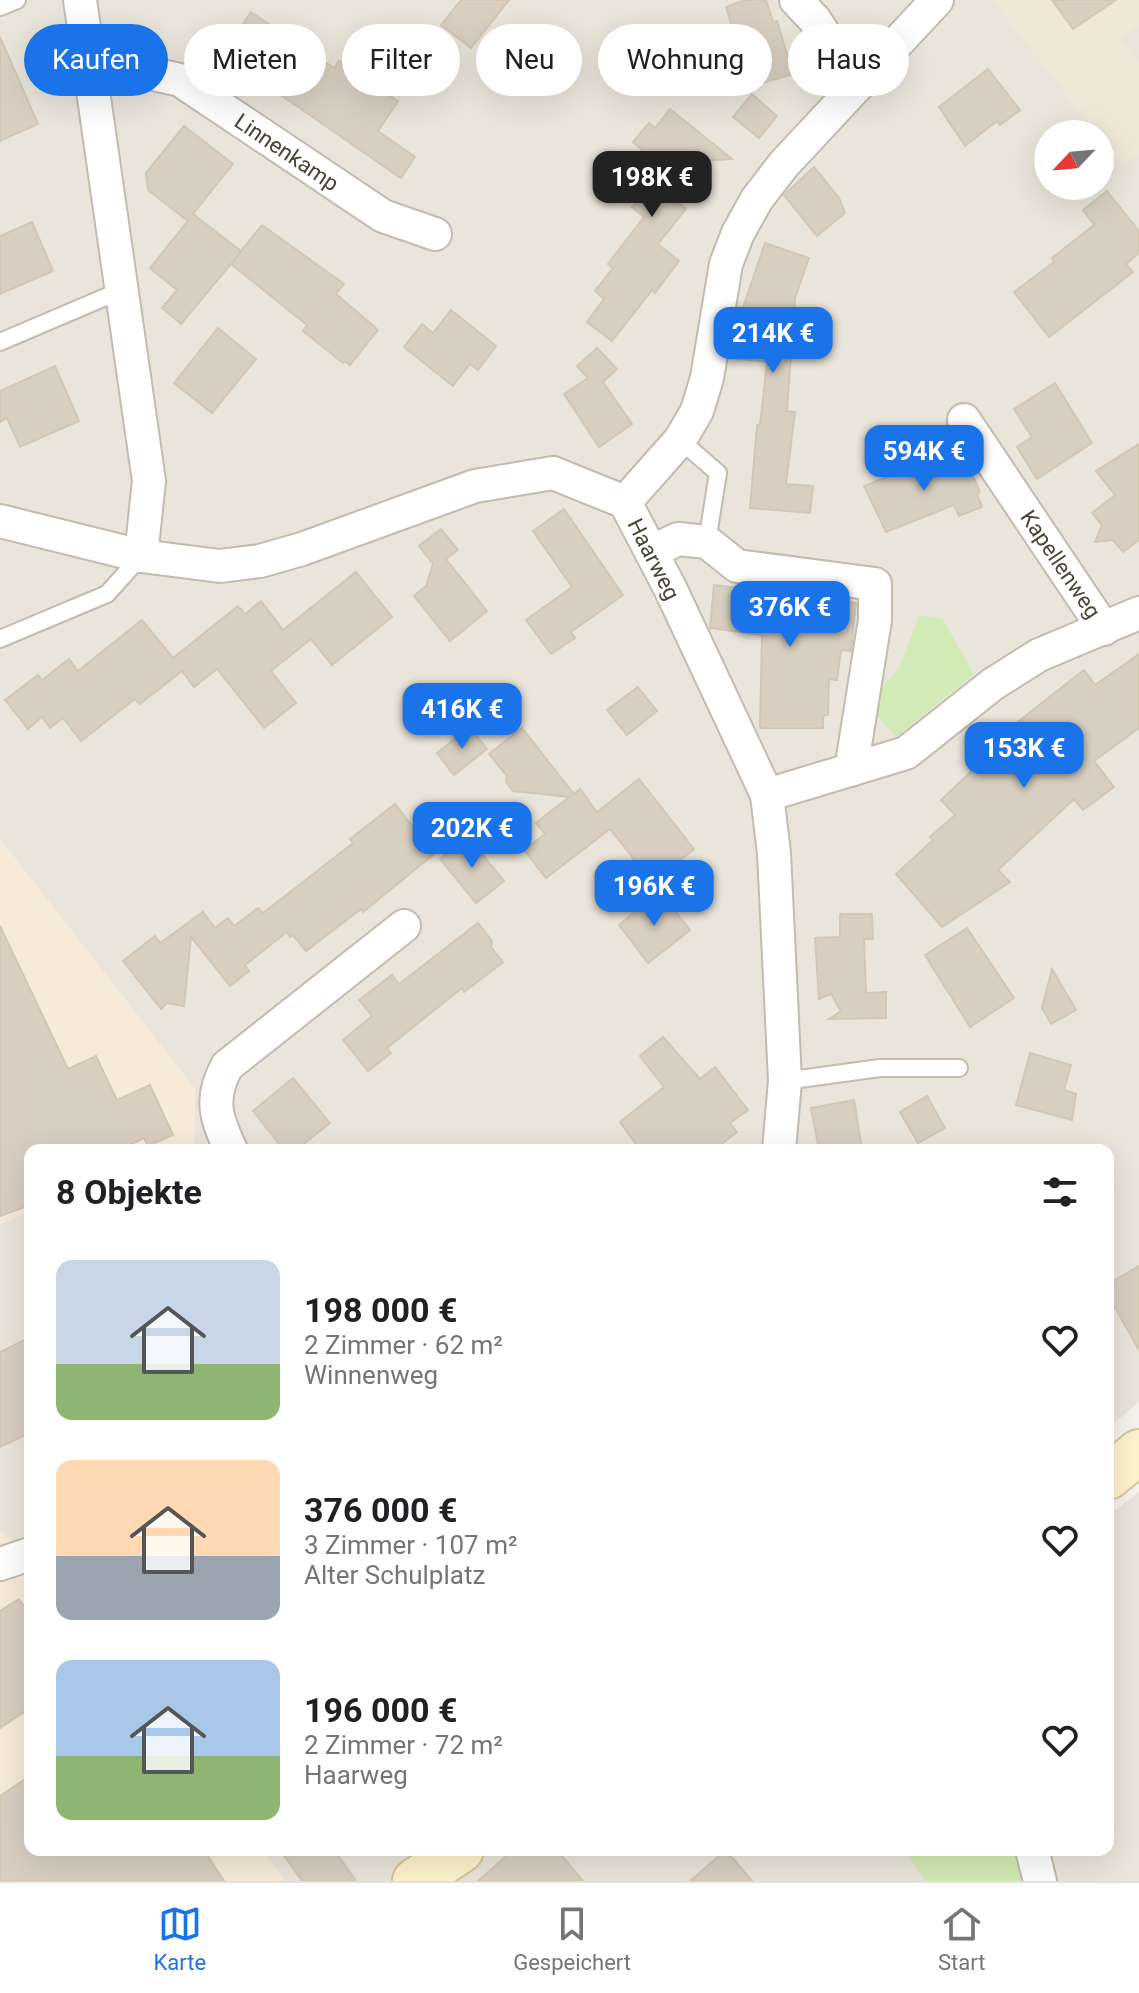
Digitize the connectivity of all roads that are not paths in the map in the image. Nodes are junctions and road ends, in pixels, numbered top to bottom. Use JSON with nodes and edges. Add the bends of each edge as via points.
{"nodes":[{"id":1,"x":17,"y":0,"type":"edge"},
{"id":2,"x":80,"y":0,"type":"edge"},
{"id":3,"x":796,"y":0,"type":"edge"},
{"id":4,"x":937,"y":0,"type":"edge"},
{"id":5,"x":0,"y":7,"type":"edge"},
{"id":6,"x":83,"y":24,"type":"edge"},
{"id":7,"x":817,"y":24,"type":"edge"},
{"id":8,"x":909,"y":30,"type":"edge"},
{"id":9,"x":168,"y":77,"type":"edge"},
{"id":10,"x":93,"y":96,"type":"edge"},
{"id":11,"x":848,"y":96,"type":"edge"},
{"id":12,"x":435,"y":234,"type":"dead end"},
{"id":13,"x":122,"y":290,"type":"junction"},
{"id":14,"x":0,"y":342,"type":"edge"},
{"id":15,"x":964,"y":420,"type":"dead end"},
{"id":16,"x":680,"y":440,"type":"junction"},
{"id":17,"x":625,"y":502,"type":"junction"},
{"id":18,"x":0,"y":521,"type":"edge"},
{"id":19,"x":707,"y":542,"type":"junction"},
{"id":20,"x":651,"y":552,"type":"junction"},
{"id":21,"x":141,"y":556,"type":"junction"},
{"id":22,"x":1139,"y":613,"type":"edge"},
{"id":23,"x":1104,"y":629,"type":"junction"},
{"id":24,"x":0,"y":639,"type":"edge"},
{"id":25,"x":851,"y":770,"type":"junction"},
{"id":26,"x":767,"y":795,"type":"junction"},
{"id":27,"x":404,"y":926,"type":"dead end"},
{"id":28,"x":959,"y":1068,"type":"dead end"},
{"id":29,"x":785,"y":1081,"type":"junction"},
{"id":30,"x":228,"y":1144,"type":"edge"},
{"id":31,"x":780,"y":1144,"type":"edge"},
{"id":32,"x":1139,"y":1452,"type":"edge"},
{"id":33,"x":1114,"y":1472,"type":"edge"},
{"id":34,"x":24,"y":1556,"type":"edge"},
{"id":35,"x":0,"y":1564,"type":"edge"},
{"id":36,"x":452,"y":1856,"type":"edge"},
{"id":37,"x":1034,"y":1856,"type":"edge"},
{"id":38,"x":415,"y":1881,"type":"edge"},
{"id":39,"x":1040,"y":1881,"type":"edge"}],
"edges":[{"from":1,"to":5,"type":"lane"},
{"from":2,"to":6,"type":"street"},
{"from":3,"to":7,"type":"street"},
{"from":4,"to":8,"type":"street"},
{"from":9,"to":12,"type":"street","name":"Linnenkamp","via":[[180,80],[383,216]]},
{"from":10,"to":13,"type":"street"},
{"from":11,"to":16,"type":"street","via":[[784,164],[738,233],[726,264],[707,378],[697,411]]},
{"from":13,"to":14,"type":"lane"},
{"from":13,"to":21,"type":"street","via":[[149,481]]},
{"from":15,"to":23,"type":"street","name":"Kapellenweg"},
{"from":16,"to":17,"type":"street"},
{"from":16,"to":19,"type":"lane","via":[[718,473]]},
{"from":17,"to":20,"type":"street","name":"Haarweg"},
{"from":17,"to":21,"type":"street","name":"Haarweg","via":[[553,473],[475,486],[260,561],[220,566]]},
{"from":18,"to":21,"type":"street","name":"Haarweg"},
{"from":19,"to":20,"type":"street","via":[[678,539]]},
{"from":19,"to":25,"type":"street","via":[[737,566],[875,584],[875,620]]},
{"from":20,"to":26,"type":"street","name":"Haarweg"},
{"from":21,"to":24,"type":"lane","via":[[107,594]]},
{"from":22,"to":23,"type":"street"},
{"from":23,"to":25,"type":"street","via":[[1039,655],[906,753]]},
{"from":25,"to":26,"type":"street"},
{"from":26,"to":29,"type":"street","name":"Haarweg"},
{"from":27,"to":30,"type":"street","via":[[227,1066],[215,1104]]},
{"from":28,"to":29,"type":"lane","via":[[880,1068]]},
{"from":29,"to":31,"type":"street","name":"Haarweg"},
{"from":32,"to":33,"type":"main road"},
{"from":34,"to":35,"type":"street"},
{"from":36,"to":38,"type":"main road"},
{"from":37,"to":39,"type":"street"}]}
